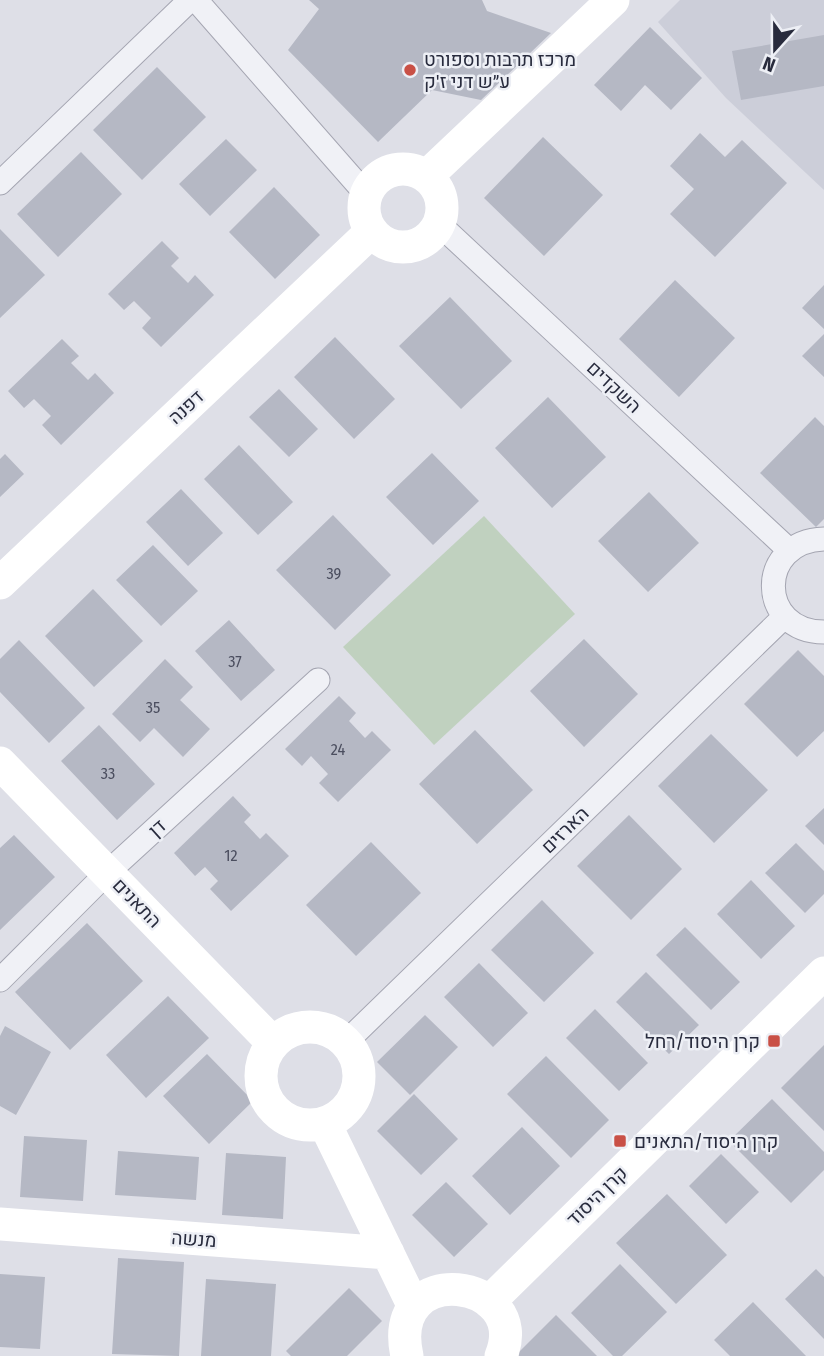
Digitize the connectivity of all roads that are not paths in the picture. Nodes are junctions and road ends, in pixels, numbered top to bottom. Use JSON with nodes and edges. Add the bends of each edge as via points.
{"nodes":[{"id":1,"x":190,"y":0,"type":"edge"},
{"id":2,"x":196,"y":0,"type":"edge"},
{"id":3,"x":612,"y":0,"type":"edge"},
{"id":4,"x":427,"y":177,"type":"junction"},
{"id":5,"x":0,"y":183,"type":"edge"},
{"id":6,"x":366,"y":194,"type":"junction"},
{"id":7,"x":439,"y":224,"type":"junction"},
{"id":8,"x":371,"y":232,"type":"junction"},
{"id":9,"x":824,"y":540,"type":"edge"},
{"id":10,"x":789,"y":550,"type":"junction"},
{"id":11,"x":0,"y":583,"type":"edge"},
{"id":12,"x":784,"y":617,"type":"junction"},
{"id":13,"x":824,"y":632,"type":"edge"},
{"id":14,"x":318,"y":680,"type":"dead end"},
{"id":15,"x":0,"y":764,"type":"edge"},
{"id":16,"x":107,"y":873,"type":"junction"},
{"id":17,"x":824,"y":973,"type":"edge"},
{"id":18,"x":0,"y":980,"type":"edge"},
{"id":19,"x":273,"y":1042,"type":"junction"},
{"id":20,"x":346,"y":1042,"type":"junction"},
{"id":21,"x":325,"y":1124,"type":"junction"},
{"id":22,"x":0,"y":1224,"type":"edge"},
{"id":23,"x":388,"y":1253,"type":"junction"},
{"id":24,"x":489,"y":1302,"type":"junction"},
{"id":25,"x":414,"y":1307,"type":"junction"},
{"id":26,"x":407,"y":1356,"type":"edge"},
{"id":27,"x":501,"y":1356,"type":"edge"}],
"edges":[{"from":1,"to":5,"type":"street"},
{"from":2,"to":6,"type":"street"},
{"from":3,"to":4,"type":"street"},
{"from":4,"to":6,"type":"street","via":[[404,168],[392,170],[372,183]]},
{"from":4,"to":7,"type":"street","via":[[442,198]]},
{"from":6,"to":8,"type":"street","via":[[363,207]]},
{"from":7,"to":8,"type":"street","via":[[421,243],[408,247],[394,246]]},
{"from":7,"to":10,"type":"street","name":"השקדים"},
{"from":8,"to":11,"type":"street","name":"דפנה"},
{"from":9,"to":10,"type":"street","via":[[810,540]]},
{"from":10,"to":12,"type":"street","via":[[773,578],[773,594]]},
{"from":12,"to":13,"type":"street","via":[[797,627]]},
{"from":12,"to":20,"type":"street","name":"הארזים"},
{"from":14,"to":16,"type":"street","name":"דן"},
{"from":15,"to":16,"type":"street","name":"התאנים"},
{"from":16,"to":18,"type":"street","name":"דן"},
{"from":16,"to":19,"type":"street","name":"התאנים"},
{"from":17,"to":24,"type":"street","name":"קרן היסוד"},
{"from":19,"to":20,"type":"street","via":[[302,1027],[318,1027]]},
{"from":19,"to":21,"type":"street","via":[[261,1072],[268,1103],[293,1123]]},
{"from":20,"to":21,"type":"street","via":[[358,1064],[359,1089],[352,1104]]},
{"from":21,"to":23,"type":"street"},
{"from":22,"to":23,"type":"street","name":"מנשה"},
{"from":23,"to":25,"type":"street"},
{"from":24,"to":25,"type":"street","via":[[475,1292],[442,1289]]},
{"from":24,"to":27,"type":"street","via":[[505,1332]]},
{"from":25,"to":26,"type":"street","via":[[406,1322]]}]}
